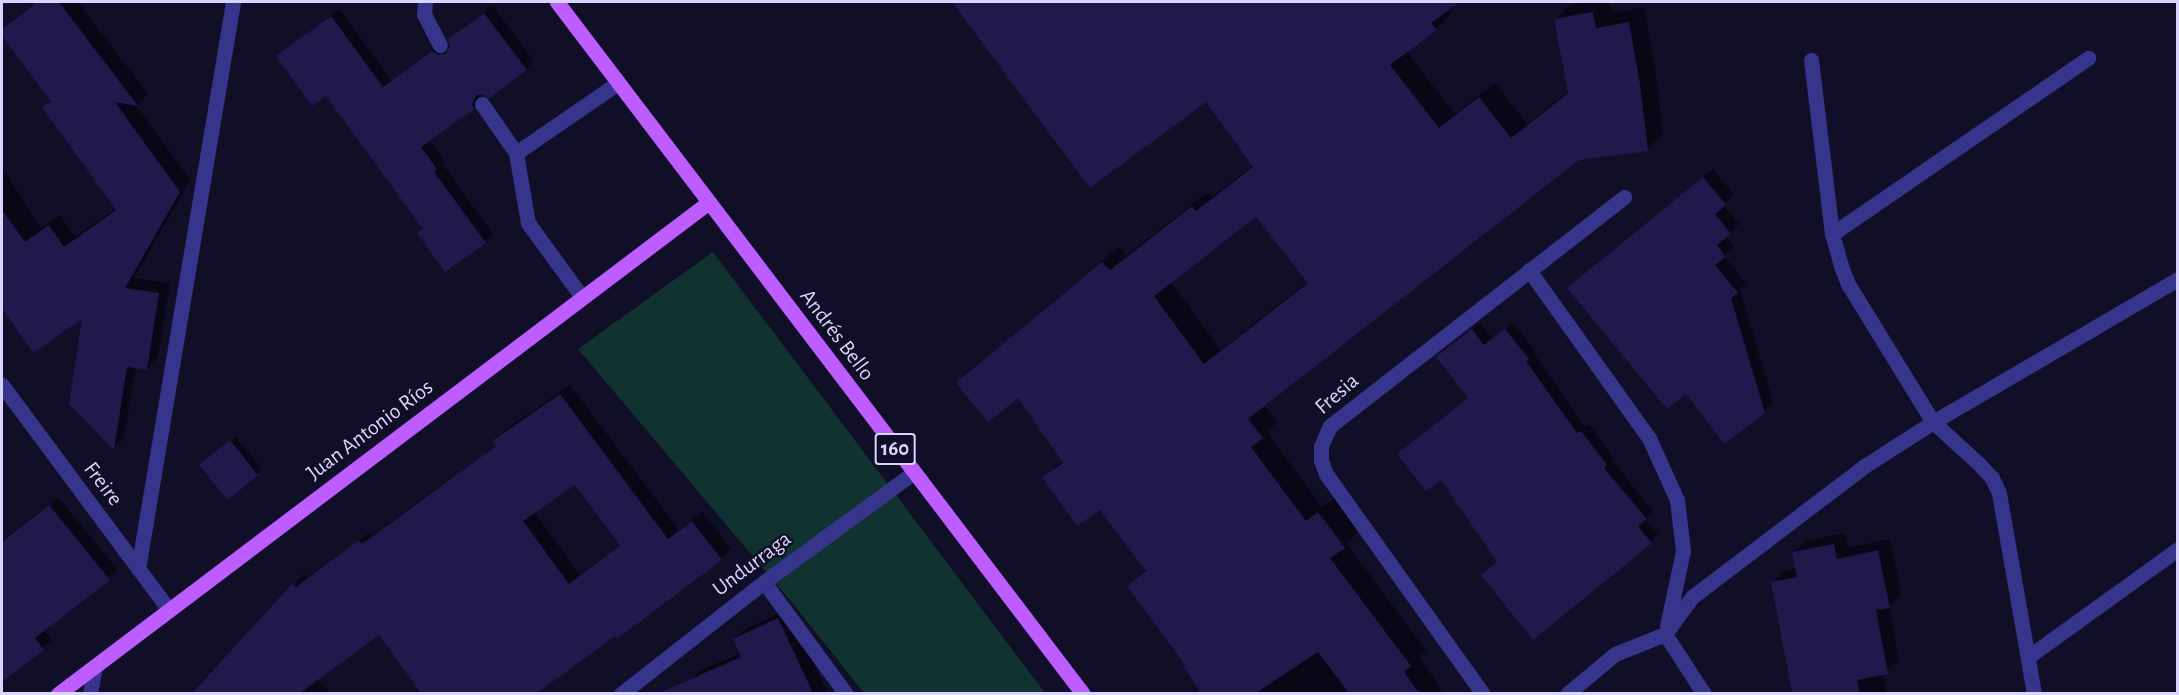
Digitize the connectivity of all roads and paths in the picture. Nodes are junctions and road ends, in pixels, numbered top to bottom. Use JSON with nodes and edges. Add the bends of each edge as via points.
{"nodes":[{"id":1,"x":233,"y":2,"type":"edge"},
{"id":2,"x":425,"y":2,"type":"edge"},
{"id":3,"x":558,"y":2,"type":"edge"},
{"id":4,"x":440,"y":45,"type":"dead end"},
{"id":5,"x":2088,"y":58,"type":"dead end"},
{"id":6,"x":1811,"y":60,"type":"dead end"},
{"id":7,"x":618,"y":83,"type":"junction"},
{"id":8,"x":482,"y":104,"type":"dead end"},
{"id":9,"x":516,"y":153,"type":"junction"},
{"id":10,"x":1624,"y":197,"type":"dead end"},
{"id":11,"x":709,"y":202,"type":"junction"},
{"id":12,"x":1832,"y":234,"type":"junction"},
{"id":13,"x":1530,"y":270,"type":"junction"},
{"id":14,"x":2178,"y":279,"type":"edge"},
{"id":15,"x":582,"y":297,"type":"junction"},
{"id":16,"x":2,"y":385,"type":"edge"},
{"id":17,"x":1933,"y":422,"type":"junction"},
{"id":18,"x":913,"y":473,"type":"junction"},
{"id":19,"x":2178,"y":549,"type":"edge"},
{"id":20,"x":138,"y":569,"type":"junction"},
{"id":21,"x":764,"y":582,"type":"junction"},
{"id":22,"x":169,"y":610,"type":"junction"},
{"id":23,"x":1665,"y":634,"type":"junction"},
{"id":24,"x":2028,"y":657,"type":"junction"},
{"id":25,"x":95,"y":666,"type":"junction"},
{"id":26,"x":58,"y":693,"type":"edge"},
{"id":27,"x":90,"y":693,"type":"edge"},
{"id":28,"x":621,"y":693,"type":"edge"},
{"id":29,"x":846,"y":693,"type":"edge"},
{"id":30,"x":1083,"y":693,"type":"edge"},
{"id":31,"x":1483,"y":693,"type":"edge"},
{"id":32,"x":1567,"y":693,"type":"edge"},
{"id":33,"x":1704,"y":693,"type":"edge"},
{"id":34,"x":2034,"y":693,"type":"edge"}],
"edges":[{"from":1,"to":20,"type":"street"},
{"from":2,"to":4,"type":"street","via":[[424,14]]},
{"from":3,"to":7,"type":"main road","name":"Andrés Bello","number":"160"},
{"from":5,"to":12,"type":"street"},
{"from":6,"to":12,"type":"street"},
{"from":7,"to":9,"type":"street"},
{"from":7,"to":11,"type":"main road","name":"Andrés Bello","number":"160"},
{"from":8,"to":9,"type":"street"},
{"from":9,"to":15,"type":"street","via":[[528,224]]},
{"from":10,"to":13,"type":"street","name":"Fresia"},
{"from":11,"to":15,"type":"main road","name":"Juan Antonio Ríos"},
{"from":11,"to":18,"type":"main road","name":"Andrés Bello","number":"160"},
{"from":12,"to":17,"type":"street","via":[[1848,285]]},
{"from":13,"to":23,"type":"street","via":[[1649,438],[1677,500],[1683,551]]},
{"from":13,"to":31,"type":"street","name":"Fresia","via":[[1330,426],[1321,446],[1326,474]]},
{"from":14,"to":17,"type":"street"},
{"from":15,"to":22,"type":"main road","name":"Juan Antonio Ríos"},
{"from":16,"to":20,"type":"street","name":"Freire"},
{"from":17,"to":23,"type":"street","via":[[1863,467],[1692,597]]},
{"from":17,"to":24,"type":"street","via":[[1986,471],[1999,493]]},
{"from":18,"to":21,"type":"street","name":"Undurraga"},
{"from":18,"to":30,"type":"main road","name":"Andrés Bello","number":"160"},
{"from":19,"to":24,"type":"street"},
{"from":20,"to":22,"type":"street","name":"Freire"},
{"from":21,"to":28,"type":"street","name":"Undurraga"},
{"from":21,"to":29,"type":"street"},
{"from":22,"to":25,"type":"main road","name":"Juan Antonio Ríos"},
{"from":23,"to":32,"type":"street","via":[[1616,654]]},
{"from":23,"to":33,"type":"street"},
{"from":24,"to":34,"type":"street"},
{"from":25,"to":26,"type":"main road","name":"Juan Antonio Ríos"},
{"from":25,"to":27,"type":"street"}]}
